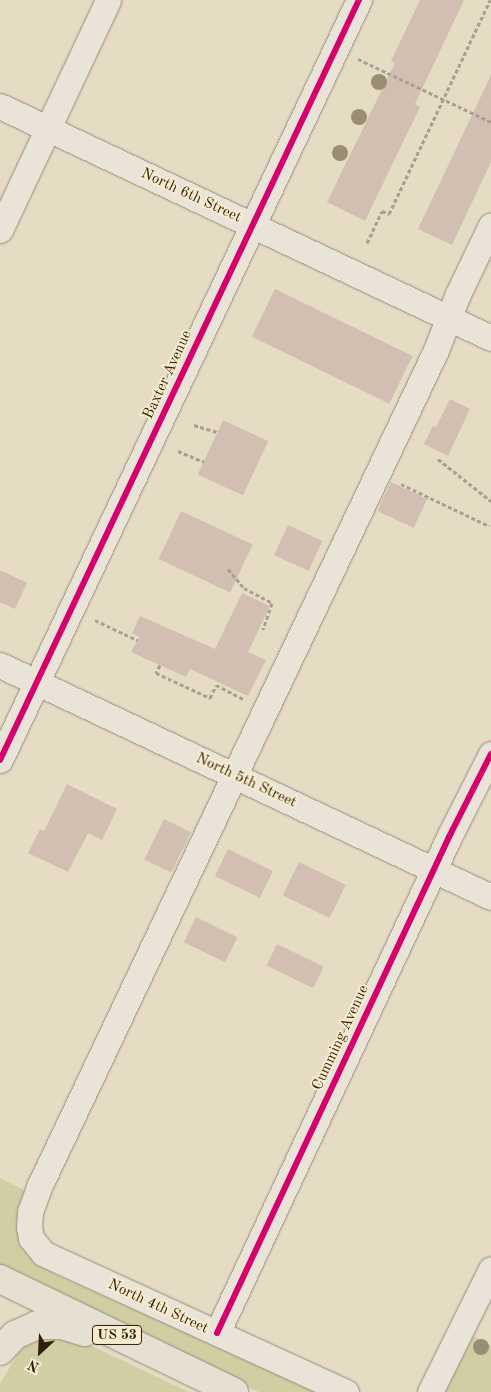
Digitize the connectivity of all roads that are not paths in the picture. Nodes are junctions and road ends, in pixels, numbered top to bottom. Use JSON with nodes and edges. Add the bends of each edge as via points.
{"nodes":[{"id":1,"x":108,"y":0,"type":"edge"},
{"id":2,"x":359,"y":0,"type":"edge"},
{"id":3,"x":0,"y":106,"type":"edge"},
{"id":4,"x":48,"y":129,"type":"junction"},
{"id":5,"x":252,"y":225,"type":"junction"},
{"id":6,"x":491,"y":226,"type":"edge"},
{"id":7,"x":0,"y":230,"type":"edge"},
{"id":8,"x":449,"y":318,"type":"junction"},
{"id":9,"x":491,"y":338,"type":"edge"},
{"id":10,"x":0,"y":665,"type":"edge"},
{"id":11,"x":36,"y":682,"type":"junction"},
{"id":12,"x":491,"y":754,"type":"edge"},
{"id":13,"x":0,"y":760,"type":"edge"},
{"id":14,"x":236,"y":776,"type":"junction"},
{"id":15,"x":433,"y":870,"type":"junction"},
{"id":16,"x":491,"y":897,"type":"edge"},
{"id":17,"x":491,"y":1269,"type":"edge"},
{"id":18,"x":0,"y":1279,"type":"edge"},
{"id":19,"x":217,"y":1334,"type":"junction"},
{"id":20,"x":0,"y":1351,"type":"edge"},
{"id":21,"x":218,"y":1392,"type":"edge"},
{"id":22,"x":234,"y":1392,"type":"edge"},
{"id":23,"x":346,"y":1392,"type":"edge"},
{"id":24,"x":430,"y":1392,"type":"edge"}],
"edges":[{"from":1,"to":4,"type":"street"},
{"from":2,"to":5,"type":"street","name":"Baxter Avenue"},
{"from":3,"to":4,"type":"street","name":"North 6th Street"},
{"from":4,"to":5,"type":"street","name":"North 6th Street"},
{"from":4,"to":7,"type":"street"},
{"from":5,"to":8,"type":"street","name":"North 6th Street"},
{"from":5,"to":11,"type":"street","name":"Baxter Avenue"},
{"from":6,"to":8,"type":"street"},
{"from":8,"to":9,"type":"street","name":"North 6th Street"},
{"from":8,"to":14,"type":"street","via":[[439,346]]},
{"from":10,"to":11,"type":"street","name":"North 5th Street"},
{"from":11,"to":13,"type":"street","name":"Baxter Avenue"},
{"from":11,"to":14,"type":"street","name":"North 5th Street"},
{"from":12,"to":15,"type":"street","name":"Cumming Avenue"},
{"from":14,"to":15,"type":"street","name":"North 5th Street"},
{"from":14,"to":19,"type":"street","name":"North 4th Street","via":[[34,1200],[29,1227],[31,1238],[43,1253]]},
{"from":15,"to":16,"type":"street","name":"North 5th Street"},
{"from":15,"to":19,"type":"street","name":"Cumming Avenue"},
{"from":17,"to":24,"type":"street"},
{"from":18,"to":22,"type":"highway","number":"US 53"},
{"from":19,"to":23,"type":"street","name":"North 4th Street"},
{"from":20,"to":21,"type":"highway","via":[[28,1327],[46,1324],[72,1326]]}]}
